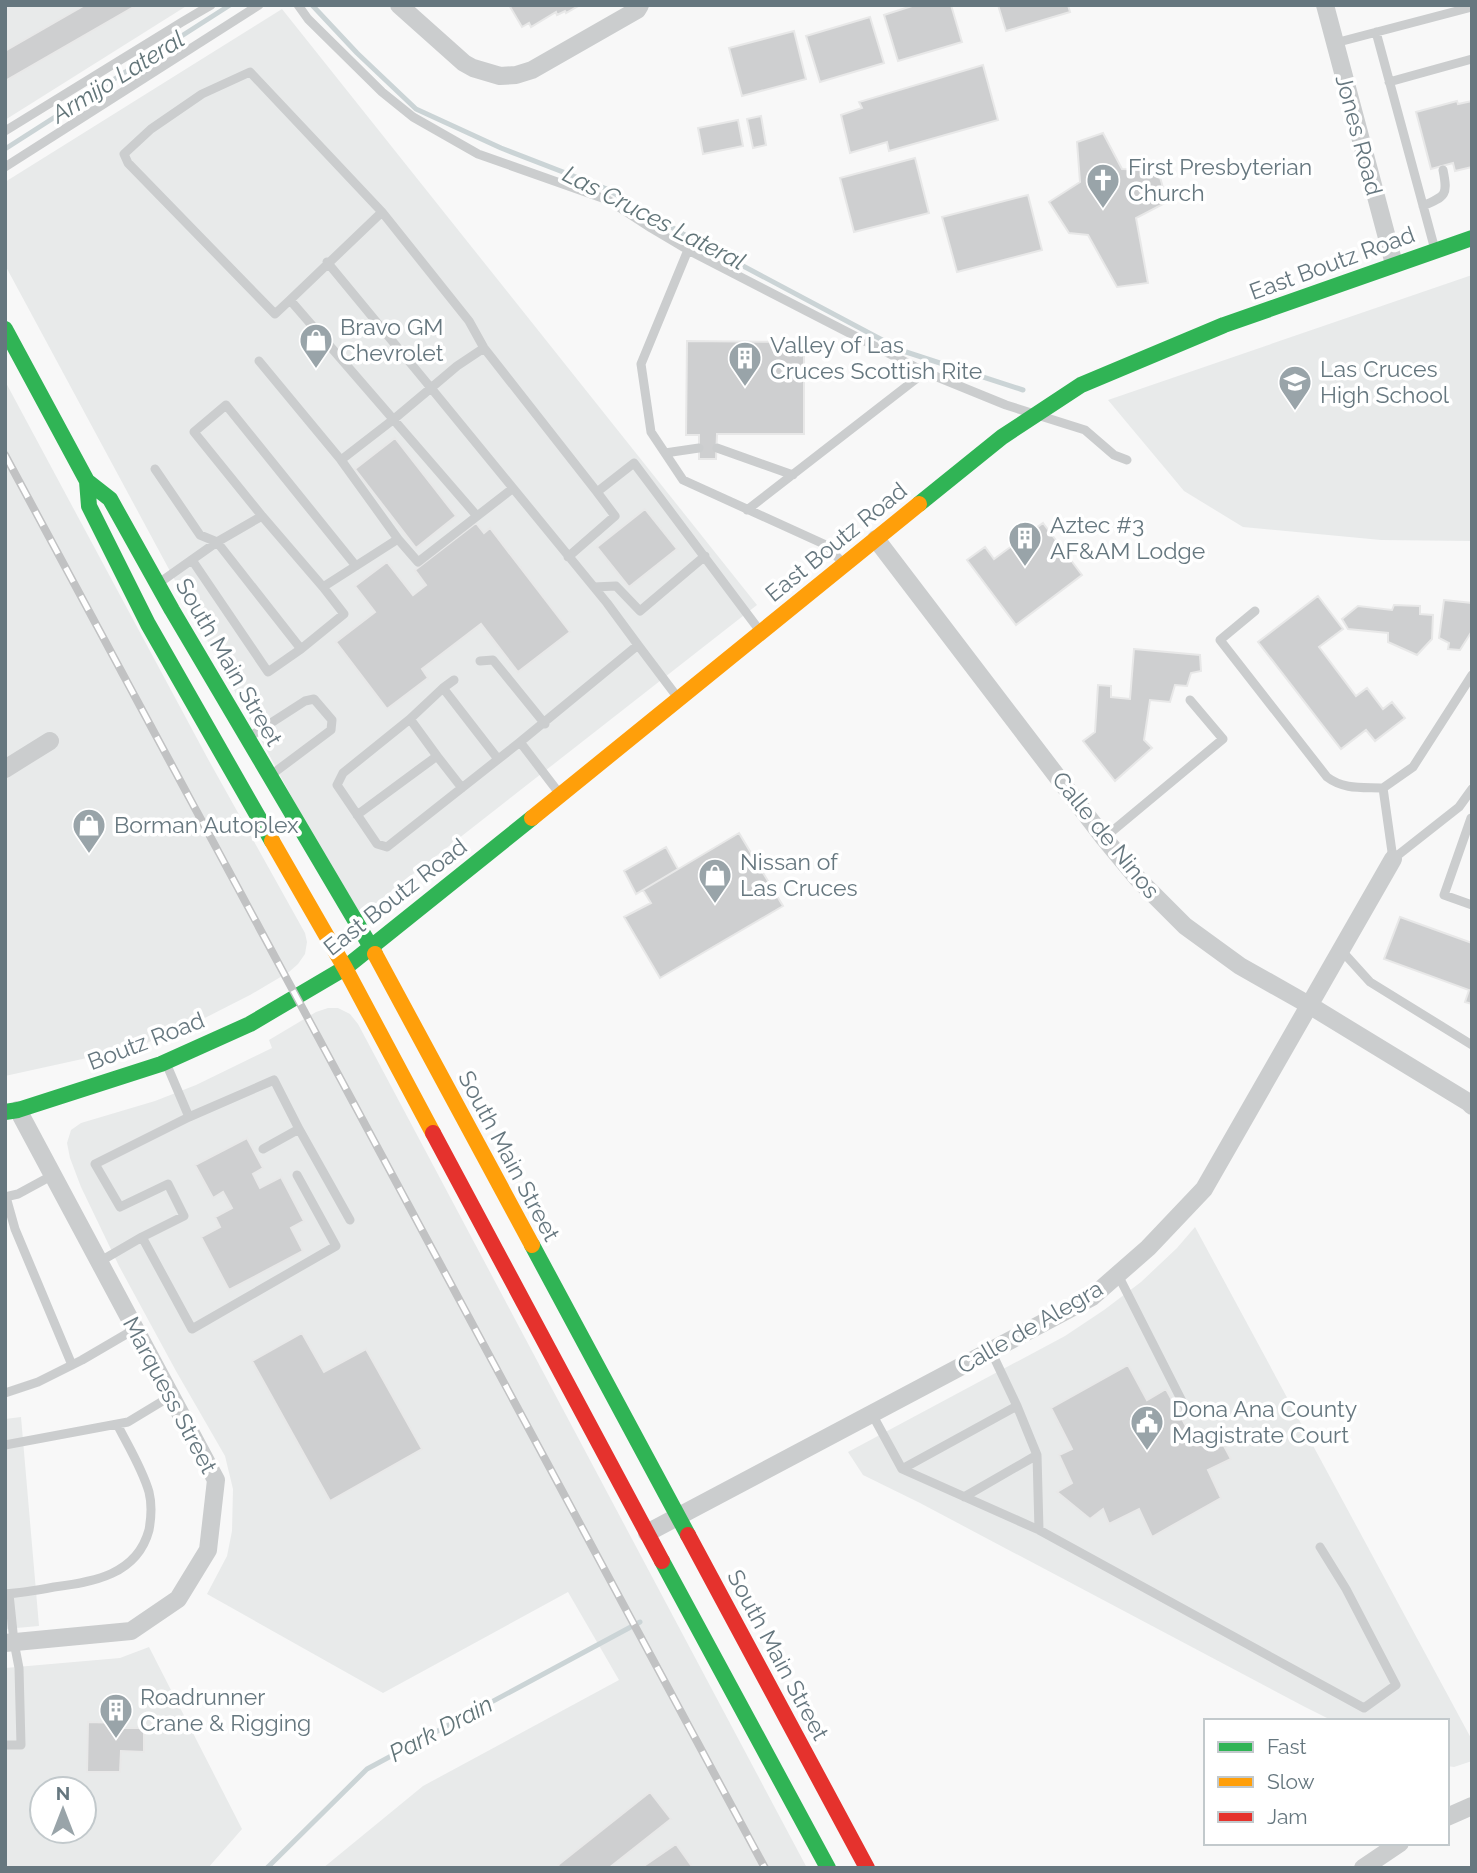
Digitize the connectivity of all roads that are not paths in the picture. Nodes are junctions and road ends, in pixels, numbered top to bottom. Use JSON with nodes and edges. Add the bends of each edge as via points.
{"nodes":[{"id":1,"x":211,"y":5,"type":"edge"},
{"id":2,"x":259,"y":5,"type":"edge"},
{"id":3,"x":298,"y":5,"type":"edge"},
{"id":4,"x":399,"y":5,"type":"edge"},
{"id":5,"x":640,"y":5,"type":"edge"},
{"id":6,"x":1325,"y":5,"type":"edge"},
{"id":7,"x":1472,"y":7,"type":"edge"},
{"id":8,"x":1376,"y":32,"type":"junction"},
{"id":9,"x":1335,"y":43,"type":"junction"},
{"id":10,"x":1472,"y":59,"type":"edge"},
{"id":11,"x":1389,"y":82,"type":"junction"},
{"id":12,"x":5,"y":131,"type":"edge"},
{"id":13,"x":5,"y":167,"type":"edge"},
{"id":14,"x":1443,"y":170,"type":"dead end"},
{"id":15,"x":1423,"y":206,"type":"junction"},
{"id":16,"x":382,"y":212,"type":"junction"},
{"id":17,"x":1472,"y":238,"type":"edge"},
{"id":18,"x":688,"y":250,"type":"junction"},
{"id":19,"x":1435,"y":250,"type":"junction"},
{"id":20,"x":327,"y":262,"type":"junction"},
{"id":21,"x":1394,"y":264,"type":"junction"},
{"id":22,"x":290,"y":300,"type":"junction"},
{"id":23,"x":5,"y":329,"type":"edge"},
{"id":24,"x":484,"y":348,"type":"junction"},
{"id":25,"x":259,"y":361,"type":"dead end"},
{"id":26,"x":925,"y":372,"type":"junction"},
{"id":27,"x":430,"y":388,"type":"junction"},
{"id":28,"x":1036,"y":414,"type":"junction"},
{"id":29,"x":394,"y":419,"type":"junction"},
{"id":30,"x":699,"y":448,"type":"dead end"},
{"id":31,"x":717,"y":448,"type":"dead end"},
{"id":32,"x":665,"y":453,"type":"junction"},
{"id":33,"x":341,"y":460,"type":"junction"},
{"id":34,"x":1127,"y":460,"type":"dead end"},
{"id":35,"x":155,"y":469,"type":"dead end"},
{"id":36,"x":793,"y":475,"type":"junction"},
{"id":37,"x":86,"y":481,"type":"junction"},
{"id":38,"x":512,"y":489,"type":"junction"},
{"id":39,"x":597,"y":492,"type":"junction"},
{"id":40,"x":747,"y":510,"type":"junction"},
{"id":41,"x":261,"y":516,"type":"junction"},
{"id":42,"x":477,"y":516,"type":"junction"},
{"id":43,"x":398,"y":539,"type":"junction"},
{"id":44,"x":876,"y":539,"type":"junction"},
{"id":45,"x":217,"y":542,"type":"junction"},
{"id":46,"x":705,"y":556,"type":"junction"},
{"id":47,"x":569,"y":557,"type":"junction"},
{"id":48,"x":192,"y":560,"type":"junction"},
{"id":49,"x":844,"y":565,"type":"junction"},
{"id":50,"x":356,"y":566,"type":"junction"},
{"id":51,"x":157,"y":584,"type":"junction"},
{"id":52,"x":323,"y":587,"type":"junction"},
{"id":53,"x":594,"y":587,"type":"junction"},
{"id":54,"x":1255,"y":611,"type":"dead end"},
{"id":55,"x":761,"y":632,"type":"junction"},
{"id":56,"x":638,"y":645,"type":"junction"},
{"id":57,"x":300,"y":649,"type":"junction"},
{"id":58,"x":480,"y":661,"type":"dead end"},
{"id":59,"x":1472,"y":676,"type":"edge"},
{"id":60,"x":454,"y":680,"type":"dead end"},
{"id":61,"x":443,"y":688,"type":"junction"},
{"id":62,"x":678,"y":698,"type":"junction"},
{"id":63,"x":1190,"y":700,"type":"dead end"},
{"id":64,"x":410,"y":719,"type":"junction"},
{"id":65,"x":545,"y":724,"type":"junction"},
{"id":66,"x":248,"y":738,"type":"junction"},
{"id":67,"x":50,"y":741,"type":"dead end"},
{"id":68,"x":520,"y":742,"type":"junction"},
{"id":69,"x":437,"y":756,"type":"junction"},
{"id":70,"x":498,"y":759,"type":"junction"},
{"id":71,"x":5,"y":769,"type":"edge"},
{"id":72,"x":270,"y":776,"type":"junction"},
{"id":73,"x":462,"y":788,"type":"junction"},
{"id":74,"x":1383,"y":788,"type":"junction"},
{"id":75,"x":1472,"y":789,"type":"edge"},
{"id":76,"x":560,"y":794,"type":"junction"},
{"id":77,"x":1459,"y":807,"type":"junction"},
{"id":78,"x":357,"y":815,"type":"junction"},
{"id":79,"x":1471,"y":819,"type":"edge"},
{"id":80,"x":1104,"y":838,"type":"junction"},
{"id":81,"x":1392,"y":859,"type":"junction"},
{"id":82,"x":1472,"y":905,"type":"edge"},
{"id":83,"x":371,"y":947,"type":"junction"},
{"id":84,"x":1341,"y":950,"type":"junction"},
{"id":85,"x":345,"y":968,"type":"junction"},
{"id":86,"x":297,"y":997,"type":"joint"},
{"id":87,"x":1309,"y":1005,"type":"junction"},
{"id":88,"x":1472,"y":1045,"type":"edge"},
{"id":89,"x":165,"y":1062,"type":"junction"},
{"id":90,"x":1471,"y":1102,"type":"edge"},
{"id":91,"x":12,"y":1111,"type":"edge"},
{"id":92,"x":189,"y":1117,"type":"junction"},
{"id":93,"x":299,"y":1129,"type":"junction"},
{"id":94,"x":263,"y":1149,"type":"dead end"},
{"id":95,"x":53,"y":1175,"type":"junction"},
{"id":96,"x":297,"y":1175,"type":"dead end"},
{"id":97,"x":6,"y":1197,"type":"edge"},
{"id":98,"x":350,"y":1220,"type":"dead end"},
{"id":99,"x":142,"y":1237,"type":"junction"},
{"id":100,"x":99,"y":1262,"type":"junction"},
{"id":101,"x":1118,"y":1275,"type":"junction"},
{"id":102,"x":135,"y":1329,"type":"junction"},
{"id":103,"x":991,"y":1351,"type":"junction"},
{"id":104,"x":72,"y":1365,"type":"junction"},
{"id":105,"x":5,"y":1393,"type":"edge"},
{"id":106,"x":171,"y":1396,"type":"junction"},
{"id":107,"x":1017,"y":1406,"type":"junction"},
{"id":108,"x":1188,"y":1413,"type":"dead end"},
{"id":109,"x":872,"y":1414,"type":"junction"},
{"id":110,"x":117,"y":1424,"type":"junction"},
{"id":111,"x":5,"y":1445,"type":"edge"},
{"id":112,"x":1037,"y":1455,"type":"junction"},
{"id":113,"x":902,"y":1469,"type":"junction"},
{"id":114,"x":964,"y":1497,"type":"junction"},
{"id":115,"x":677,"y":1517,"type":"junction"},
{"id":116,"x":1039,"y":1530,"type":"junction"},
{"id":117,"x":647,"y":1533,"type":"junction"},
{"id":118,"x":1320,"y":1547,"type":"dead end"},
{"id":119,"x":7,"y":1594,"type":"edge"},
{"id":120,"x":9,"y":1643,"type":"edge"},
{"id":121,"x":5,"y":1745,"type":"edge"},
{"id":122,"x":1472,"y":1806,"type":"edge"},
{"id":123,"x":1449,"y":1816,"type":"edge"},
{"id":124,"x":1397,"y":1845,"type":"edge"},
{"id":125,"x":828,"y":1868,"type":"edge"},
{"id":126,"x":867,"y":1868,"type":"edge"},
{"id":127,"x":1363,"y":1868,"type":"edge"}],
"edges":[{"from":1,"to":12,"type":"lane"},
{"from":2,"to":13,"type":"lane"},
{"from":3,"to":18,"type":"lane","via":[[382,92],[413,117],[478,154],[608,200]]},
{"from":4,"to":5,"type":"street","via":[[464,63],[500,76],[532,70]]},
{"from":6,"to":9,"type":"street","name":"Jones Road"},
{"from":7,"to":8,"type":"lane"},
{"from":8,"to":9,"type":"lane"},
{"from":8,"to":11,"type":"lane"},
{"from":9,"to":21,"type":"street","name":"Jones Road"},
{"from":10,"to":11,"type":"lane"},
{"from":11,"to":15,"type":"lane"},
{"from":14,"to":15,"type":"lane","via":[[1444,195]]},
{"from":15,"to":19,"type":"lane"},
{"from":16,"to":20,"type":"lane"},
{"from":16,"to":22,"type":"lane","via":[[250,72],[202,94],[124,154],[275,314]]},
{"from":16,"to":24,"type":"lane","via":[[469,321]]},
{"from":17,"to":19,"type":"main road","name":"East Boutz Road"},
{"from":18,"to":26,"type":"lane"},
{"from":18,"to":32,"type":"lane","via":[[641,364],[651,432]]},
{"from":19,"to":21,"type":"main road","name":"East Boutz Road"},
{"from":20,"to":22,"type":"lane"},
{"from":20,"to":27,"type":"lane"},
{"from":21,"to":28,"type":"main road","name":"East Boutz Road","via":[[1224,325],[1081,385]]},
{"from":22,"to":29,"type":"lane"},
{"from":23,"to":37,"type":"main road","name":"South Main Street"},
{"from":24,"to":27,"type":"lane"},
{"from":24,"to":39,"type":"lane"},
{"from":25,"to":33,"type":"lane"},
{"from":26,"to":28,"type":"lane"},
{"from":26,"to":36,"type":"lane"},
{"from":27,"to":29,"type":"lane"},
{"from":27,"to":38,"type":"lane"},
{"from":28,"to":34,"type":"lane","via":[[1085,430]]},
{"from":28,"to":44,"type":"main road","name":"East Boutz Road"},
{"from":29,"to":33,"type":"lane"},
{"from":29,"to":42,"type":"lane"},
{"from":30,"to":32,"type":"lane"},
{"from":31,"to":36,"type":"lane"},
{"from":32,"to":40,"type":"lane","via":[[683,480]]},
{"from":33,"to":43,"type":"lane"},
{"from":35,"to":45,"type":"lane","via":[[200,535]]},
{"from":36,"to":40,"type":"lane"},
{"from":37,"to":51,"type":"main road","name":"South Main Street","via":[[110,499]]},
{"from":37,"to":85,"type":"main road","name":"South Main Street","via":[[89,506],[148,624]]},
{"from":38,"to":42,"type":"lane"},
{"from":38,"to":47,"type":"lane"},
{"from":39,"to":46,"type":"lane","via":[[634,463]]},
{"from":39,"to":47,"type":"lane","via":[[615,516]]},
{"from":40,"to":49,"type":"lane","via":[[826,545]]},
{"from":41,"to":45,"type":"lane"},
{"from":41,"to":50,"type":"lane","via":[[194,432],[226,405]]},
{"from":41,"to":52,"type":"lane"},
{"from":42,"to":43,"type":"lane","via":[[418,562]]},
{"from":43,"to":50,"type":"lane"},
{"from":44,"to":49,"type":"main road","name":"East Boutz Road"},
{"from":44,"to":80,"type":"street","name":"Calle de Ninos"},
{"from":45,"to":48,"type":"lane"},
{"from":45,"to":57,"type":"lane"},
{"from":46,"to":53,"type":"lane","via":[[640,611],[616,586]]},
{"from":46,"to":55,"type":"lane"},
{"from":47,"to":53,"type":"lane"},
{"from":48,"to":51,"type":"lane"},
{"from":48,"to":57,"type":"lane","via":[[268,672]]},
{"from":49,"to":55,"type":"main road","name":"East Boutz Road"},
{"from":50,"to":52,"type":"lane"},
{"from":51,"to":66,"type":"main road","name":"South Main Street"},
{"from":52,"to":57,"type":"lane","via":[[344,614]]},
{"from":53,"to":56,"type":"lane"},
{"from":54,"to":74,"type":"lane","via":[[1220,640],[1327,777],[1343,786]]},
{"from":55,"to":62,"type":"main road","name":"East Boutz Road"},
{"from":56,"to":62,"type":"lane"},
{"from":56,"to":65,"type":"lane"},
{"from":58,"to":65,"type":"lane","via":[[493,660]]},
{"from":59,"to":74,"type":"lane","via":[[1413,767]]},
{"from":60,"to":61,"type":"lane"},
{"from":61,"to":64,"type":"lane"},
{"from":61,"to":70,"type":"lane"},
{"from":62,"to":76,"type":"main road","name":"East Boutz Road"},
{"from":63,"to":80,"type":"lane","via":[[1223,739]]},
{"from":64,"to":69,"type":"lane"},
{"from":64,"to":78,"type":"lane","via":[[343,773],[337,785]]},
{"from":65,"to":68,"type":"lane"},
{"from":66,"to":72,"type":"main road","name":"South Main Street"},
{"from":66,"to":72,"type":"lane","via":[[314,699],[332,720],[331,730]]},
{"from":67,"to":71,"type":"street"},
{"from":68,"to":70,"type":"lane"},
{"from":68,"to":76,"type":"lane"},
{"from":69,"to":73,"type":"lane"},
{"from":69,"to":78,"type":"lane"},
{"from":70,"to":73,"type":"lane"},
{"from":72,"to":83,"type":"main road","name":"South Main Street"},
{"from":73,"to":78,"type":"lane","via":[[387,847],[377,844]]},
{"from":74,"to":81,"type":"lane"},
{"from":75,"to":77,"type":"lane"},
{"from":76,"to":83,"type":"main road","name":"East Boutz Road"},
{"from":77,"to":79,"type":"lane"},
{"from":77,"to":81,"type":"lane"},
{"from":79,"to":82,"type":"lane","via":[[1444,895]]},
{"from":80,"to":87,"type":"street","name":"Calle de Ninos","via":[[1185,926],[1240,967]]},
{"from":81,"to":84,"type":"street","name":"Calle de Alegra"},
{"from":83,"to":85,"type":"main road","name":"East Boutz Road"},
{"from":83,"to":115,"type":"main road","name":"South Main Street"},
{"from":84,"to":87,"type":"street","name":"Calle de Alegra"},
{"from":84,"to":88,"type":"lane","via":[[1370,982]]},
{"from":85,"to":86,"type":"main road","name":"East Boutz Road"},
{"from":85,"to":117,"type":"main road","name":"South Main Street"},
{"from":86,"to":89,"type":"main road","name":"Boutz Road"},
{"from":87,"to":90,"type":"street","name":"Calle de Ninos"},
{"from":87,"to":101,"type":"street","name":"Calle de Alegra","via":[[1204,1189]]},
{"from":89,"to":91,"type":"main road","name":"Boutz Road"},
{"from":89,"to":92,"type":"lane"},
{"from":91,"to":95,"type":"street","name":"Marquess Street"},
{"from":92,"to":93,"type":"lane","via":[[274,1080]]},
{"from":92,"to":99,"type":"lane","via":[[95,1164],[120,1207],[167,1185],[184,1216]]},
{"from":93,"to":94,"type":"lane"},
{"from":93,"to":98,"type":"lane"},
{"from":95,"to":97,"type":"lane"},
{"from":95,"to":100,"type":"street","name":"Marquess Street"},
{"from":96,"to":99,"type":"lane","via":[[336,1246],[192,1329]]},
{"from":97,"to":104,"type":"lane"},
{"from":99,"to":100,"type":"lane"},
{"from":100,"to":102,"type":"street","name":"Marquess Street"},
{"from":101,"to":103,"type":"street","name":"Calle de Alegra","via":[[1093,1297]]},
{"from":101,"to":108,"type":"lane"},
{"from":102,"to":104,"type":"lane"},
{"from":102,"to":106,"type":"street","name":"Marquess Street"},
{"from":103,"to":107,"type":"lane"},
{"from":103,"to":109,"type":"street","name":"Calle de Alegra"},
{"from":104,"to":105,"type":"lane"},
{"from":106,"to":110,"type":"lane"},
{"from":106,"to":120,"type":"street","name":"Marquess Street","via":[[216,1480],[208,1550],[178,1600],[131,1631]]},
{"from":107,"to":112,"type":"lane"},
{"from":107,"to":113,"type":"lane"},
{"from":109,"to":113,"type":"lane"},
{"from":109,"to":115,"type":"street","name":"Calle de Alegra"},
{"from":110,"to":111,"type":"lane"},
{"from":110,"to":119,"type":"lane","via":[[150,1494],[151,1520],[136,1556],[94,1581]]},
{"from":112,"to":114,"type":"lane"},
{"from":112,"to":116,"type":"lane"},
{"from":113,"to":114,"type":"lane"},
{"from":114,"to":116,"type":"lane"},
{"from":115,"to":117,"type":"street","name":"Calle de Alegra"},
{"from":115,"to":126,"type":"main road","name":"South Main Street"},
{"from":116,"to":118,"type":"lane","via":[[1364,1708],[1396,1685]]},
{"from":117,"to":125,"type":"main road","name":"South Main Street"},
{"from":119,"to":120,"type":"lane"},
{"from":120,"to":121,"type":"lane","via":[[19,1668],[21,1745]]},
{"from":122,"to":123,"type":"street"},
{"from":124,"to":127,"type":"street"}]}
